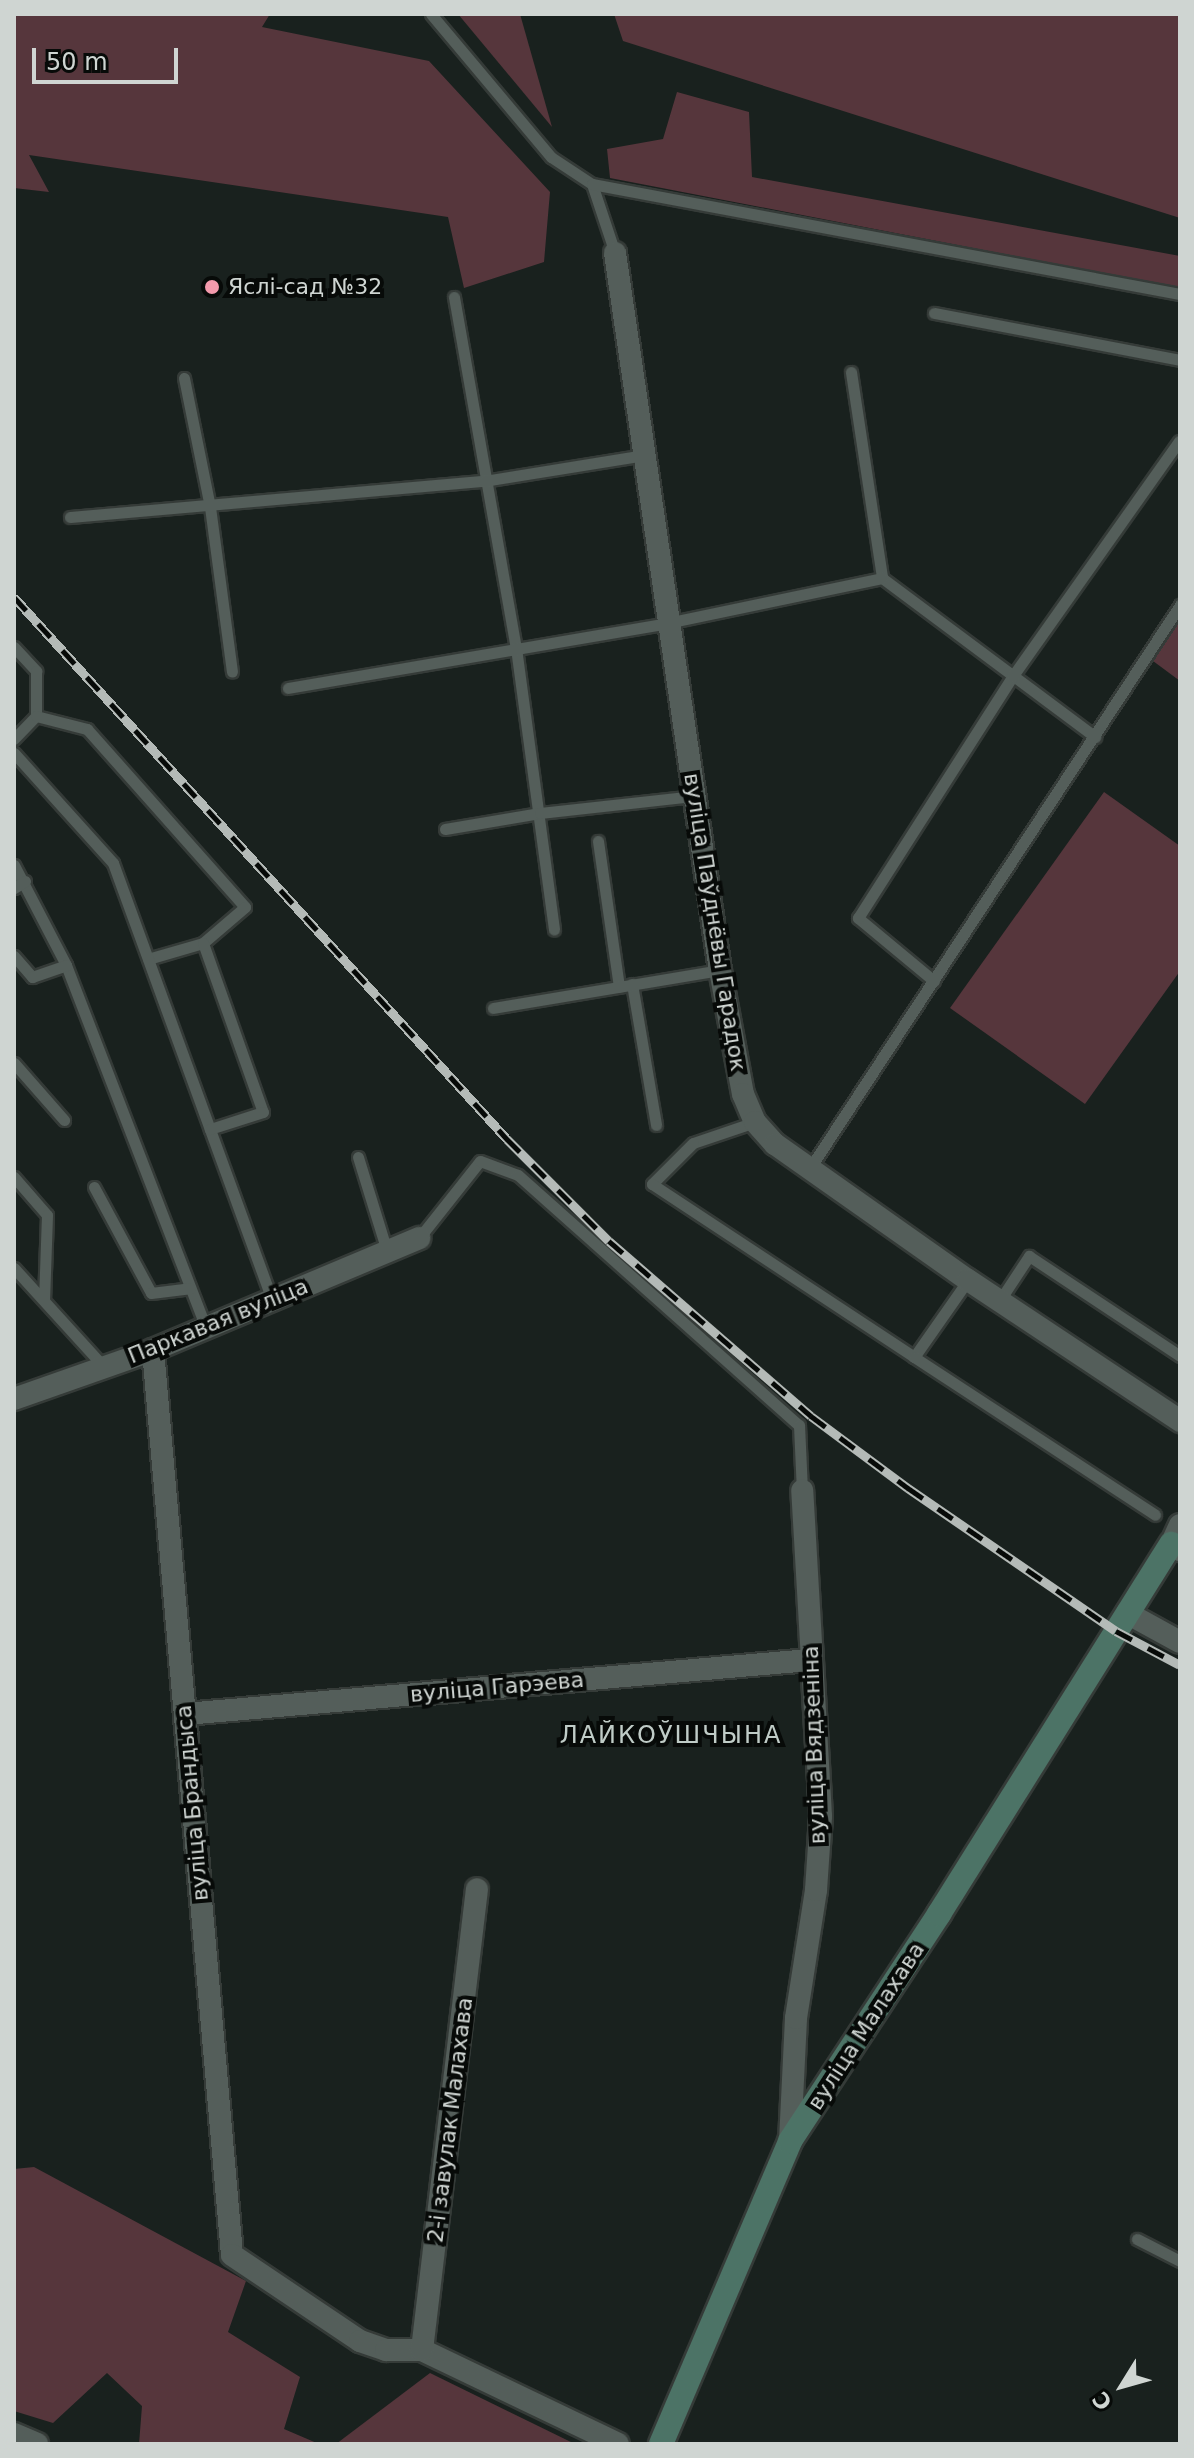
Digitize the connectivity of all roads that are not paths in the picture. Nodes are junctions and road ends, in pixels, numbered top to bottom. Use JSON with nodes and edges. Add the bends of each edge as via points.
{"nodes":[{"id":1,"x":431,"y":14,"type":"edge"},
{"id":2,"x":592,"y":184,"type":"junction"},
{"id":3,"x":615,"y":253,"type":"joint"},
{"id":4,"x":1180,"y":294,"type":"edge"},
{"id":5,"x":454,"y":297,"type":"dead end"},
{"id":6,"x":934,"y":313,"type":"dead end"},
{"id":7,"x":1180,"y":360,"type":"edge"},
{"id":8,"x":851,"y":372,"type":"dead end"},
{"id":9,"x":184,"y":378,"type":"dead end"},
{"id":10,"x":1179,"y":441,"type":"edge"},
{"id":11,"x":644,"y":455,"type":"junction"},
{"id":12,"x":484,"y":481,"type":"junction"},
{"id":13,"x":210,"y":507,"type":"junction"},
{"id":14,"x":70,"y":517,"type":"dead end"},
{"id":15,"x":882,"y":578,"type":"junction"},
{"id":16,"x":1180,"y":605,"type":"edge"},
{"id":17,"x":667,"y":623,"type":"junction"},
{"id":18,"x":14,"y":647,"type":"edge"},
{"id":19,"x":516,"y":648,"type":"junction"},
{"id":20,"x":232,"y":672,"type":"dead end"},
{"id":21,"x":1012,"y":677,"type":"junction"},
{"id":22,"x":288,"y":688,"type":"dead end"},
{"id":23,"x":36,"y":716,"type":"junction"},
{"id":24,"x":1095,"y":737,"type":"junction"},
{"id":25,"x":14,"y":739,"type":"edge"},
{"id":26,"x":14,"y":753,"type":"edge"},
{"id":27,"x":24,"y":764,"type":"junction"},
{"id":28,"x":14,"y":773,"type":"edge"},
{"id":29,"x":695,"y":796,"type":"junction"},
{"id":30,"x":540,"y":813,"type":"junction"},
{"id":31,"x":445,"y":829,"type":"dead end"},
{"id":32,"x":598,"y":841,"type":"dead end"},
{"id":33,"x":14,"y":865,"type":"edge"},
{"id":34,"x":19,"y":884,"type":"edge"},
{"id":35,"x":554,"y":929,"type":"dead end"},
{"id":36,"x":203,"y":943,"type":"junction"},
{"id":37,"x":14,"y":956,"type":"edge"},
{"id":38,"x":148,"y":959,"type":"junction"},
{"id":39,"x":66,"y":965,"type":"junction"},
{"id":40,"x":720,"y":970,"type":"junction"},
{"id":41,"x":934,"y":981,"type":"junction"},
{"id":42,"x":632,"y":984,"type":"junction"},
{"id":43,"x":619,"y":986,"type":"junction"},
{"id":44,"x":493,"y":1008,"type":"dead end"},
{"id":45,"x":14,"y":1063,"type":"edge"},
{"id":46,"x":64,"y":1120,"type":"dead end"},
{"id":47,"x":755,"y":1122,"type":"junction"},
{"id":48,"x":656,"y":1125,"type":"dead end"},
{"id":49,"x":210,"y":1129,"type":"junction"},
{"id":50,"x":358,"y":1157,"type":"dead end"},
{"id":51,"x":810,"y":1168,"type":"junction"},
{"id":52,"x":14,"y":1177,"type":"edge"},
{"id":53,"x":94,"y":1187,"type":"dead end"},
{"id":54,"x":419,"y":1238,"type":"joint"},
{"id":55,"x":387,"y":1251,"type":"junction"},
{"id":56,"x":14,"y":1268,"type":"edge"},
{"id":57,"x":968,"y":1280,"type":"junction"},
{"id":58,"x":190,"y":1288,"type":"junction"},
{"id":59,"x":44,"y":1300,"type":"junction"},
{"id":60,"x":272,"y":1300,"type":"junction"},
{"id":61,"x":1000,"y":1300,"type":"junction"},
{"id":62,"x":206,"y":1328,"type":"junction"},
{"id":63,"x":153,"y":1350,"type":"junction"},
{"id":64,"x":1180,"y":1356,"type":"edge"},
{"id":65,"x":914,"y":1357,"type":"junction"},
{"id":66,"x":104,"y":1367,"type":"junction"},
{"id":67,"x":14,"y":1399,"type":"edge"},
{"id":68,"x":1180,"y":1421,"type":"edge"},
{"id":69,"x":802,"y":1491,"type":"joint"},
{"id":70,"x":1155,"y":1515,"type":"dead end"},
{"id":71,"x":1177,"y":1540,"type":"edge"},
{"id":72,"x":1122,"y":1622,"type":"junction"},
{"id":73,"x":1180,"y":1642,"type":"edge"},
{"id":74,"x":810,"y":1660,"type":"junction"},
{"id":75,"x":185,"y":1714,"type":"junction"},
{"id":76,"x":477,"y":1889,"type":"dead end"},
{"id":77,"x":790,"y":2141,"type":"junction"},
{"id":78,"x":1137,"y":2239,"type":"dead end"},
{"id":79,"x":1180,"y":2261,"type":"edge"},
{"id":80,"x":422,"y":2350,"type":"junction"},
{"id":81,"x":14,"y":2434,"type":"edge"},
{"id":82,"x":37,"y":2444,"type":"edge"},
{"id":83,"x":618,"y":2444,"type":"edge"},
{"id":84,"x":661,"y":2444,"type":"edge"}],
"edges":[{"from":1,"to":2,"type":"lane","via":[[551,157]]},
{"from":2,"to":3,"type":"lane"},
{"from":2,"to":4,"type":"lane"},
{"from":3,"to":11,"type":"street","name":"вуліца Паўднёвы Гарадок"},
{"from":5,"to":12,"type":"lane"},
{"from":6,"to":7,"type":"lane"},
{"from":8,"to":15,"type":"lane"},
{"from":9,"to":13,"type":"lane"},
{"from":10,"to":21,"type":"lane"},
{"from":11,"to":12,"type":"lane"},
{"from":11,"to":17,"type":"street","name":"вуліца Паўднёвы Гарадок"},
{"from":12,"to":13,"type":"lane"},
{"from":12,"to":19,"type":"lane"},
{"from":13,"to":14,"type":"lane"},
{"from":13,"to":20,"type":"lane"},
{"from":15,"to":17,"type":"lane"},
{"from":15,"to":21,"type":"lane"},
{"from":16,"to":24,"type":"lane"},
{"from":17,"to":19,"type":"lane"},
{"from":17,"to":29,"type":"street","name":"вуліца Паўднёвы Гарадок"},
{"from":18,"to":23,"type":"lane","via":[[36,671]]},
{"from":19,"to":22,"type":"lane"},
{"from":19,"to":30,"type":"lane"},
{"from":21,"to":24,"type":"lane"},
{"from":21,"to":41,"type":"lane","via":[[858,918]]},
{"from":23,"to":25,"type":"lane"},
{"from":23,"to":36,"type":"lane","via":[[87,729],[245,907]]},
{"from":24,"to":41,"type":"lane"},
{"from":26,"to":27,"type":"lane"},
{"from":27,"to":28,"type":"lane"},
{"from":27,"to":38,"type":"lane","via":[[113,863]]},
{"from":29,"to":30,"type":"lane"},
{"from":29,"to":40,"type":"street","name":"вуліца Паўднёвы Гарадок"},
{"from":30,"to":31,"type":"lane"},
{"from":30,"to":35,"type":"lane"},
{"from":32,"to":43,"type":"lane"},
{"from":33,"to":34,"type":"lane"},
{"from":34,"to":39,"type":"lane"},
{"from":36,"to":38,"type":"lane"},
{"from":36,"to":49,"type":"lane","via":[[263,1112]]},
{"from":37,"to":39,"type":"lane","via":[[32,977]]},
{"from":38,"to":49,"type":"lane"},
{"from":39,"to":58,"type":"lane"},
{"from":40,"to":42,"type":"lane"},
{"from":40,"to":47,"type":"street","name":"вуліца Паўднёвы Гарадок","via":[[743,1094]]},
{"from":41,"to":51,"type":"lane"},
{"from":42,"to":43,"type":"lane"},
{"from":42,"to":48,"type":"lane"},
{"from":43,"to":44,"type":"lane"},
{"from":45,"to":46,"type":"lane"},
{"from":47,"to":51,"type":"street","name":"вуліца Паўднёвы Гарадок","via":[[775,1144]]},
{"from":47,"to":65,"type":"lane","via":[[693,1143],[652,1184]]},
{"from":49,"to":60,"type":"lane"},
{"from":50,"to":55,"type":"lane"},
{"from":51,"to":57,"type":"street","name":"вуліца Паўднёвы Гарадок"},
{"from":52,"to":59,"type":"lane","via":[[47,1215]]},
{"from":53,"to":58,"type":"lane","via":[[151,1293]]},
{"from":54,"to":55,"type":"street","name":"Паркавая вуліца"},
{"from":54,"to":69,"type":"lane","via":[[480,1161],[518,1175],[799,1425]]},
{"from":55,"to":60,"type":"street","name":"Паркавая вуліца"},
{"from":56,"to":59,"type":"lane"},
{"from":57,"to":61,"type":"street","name":"вуліца Паўднёвы Гарадок"},
{"from":57,"to":65,"type":"lane"},
{"from":58,"to":62,"type":"lane"},
{"from":59,"to":66,"type":"lane"},
{"from":60,"to":62,"type":"street","name":"Паркавая вуліца"},
{"from":61,"to":64,"type":"lane","via":[[1029,1256]]},
{"from":61,"to":68,"type":"street","name":"вуліца Паўднёвы Гарадок"},
{"from":62,"to":63,"type":"street","name":"Паркавая вуліца"},
{"from":63,"to":66,"type":"street","name":"Паркавая вуліца"},
{"from":63,"to":75,"type":"street","name":"вуліца Брандыса"},
{"from":65,"to":70,"type":"lane"},
{"from":66,"to":67,"type":"street","name":"Паркавая вуліца"},
{"from":69,"to":74,"type":"street","name":"вуліца Вядзеніна"},
{"from":71,"to":72,"type":"street"},
{"from":72,"to":73,"type":"street"},
{"from":72,"to":77,"type":"street","name":"вуліца Малахава"},
{"from":74,"to":75,"type":"street","name":"вуліца Гарэева"},
{"from":74,"to":77,"type":"street","name":"вуліца Вядзеніна","via":[[821,1816],[816,1890],[796,2018]]},
{"from":75,"to":80,"type":"street","name":"вуліца Брандыса","via":[[232,2255],[360,2341],[386,2350]]},
{"from":76,"to":80,"type":"street","name":"2-і завулак Малахава"},
{"from":77,"to":84,"type":"street","name":"вуліца Малахава"},
{"from":78,"to":79,"type":"lane"},
{"from":80,"to":83,"type":"street"},
{"from":81,"to":82,"type":"street"}]}
